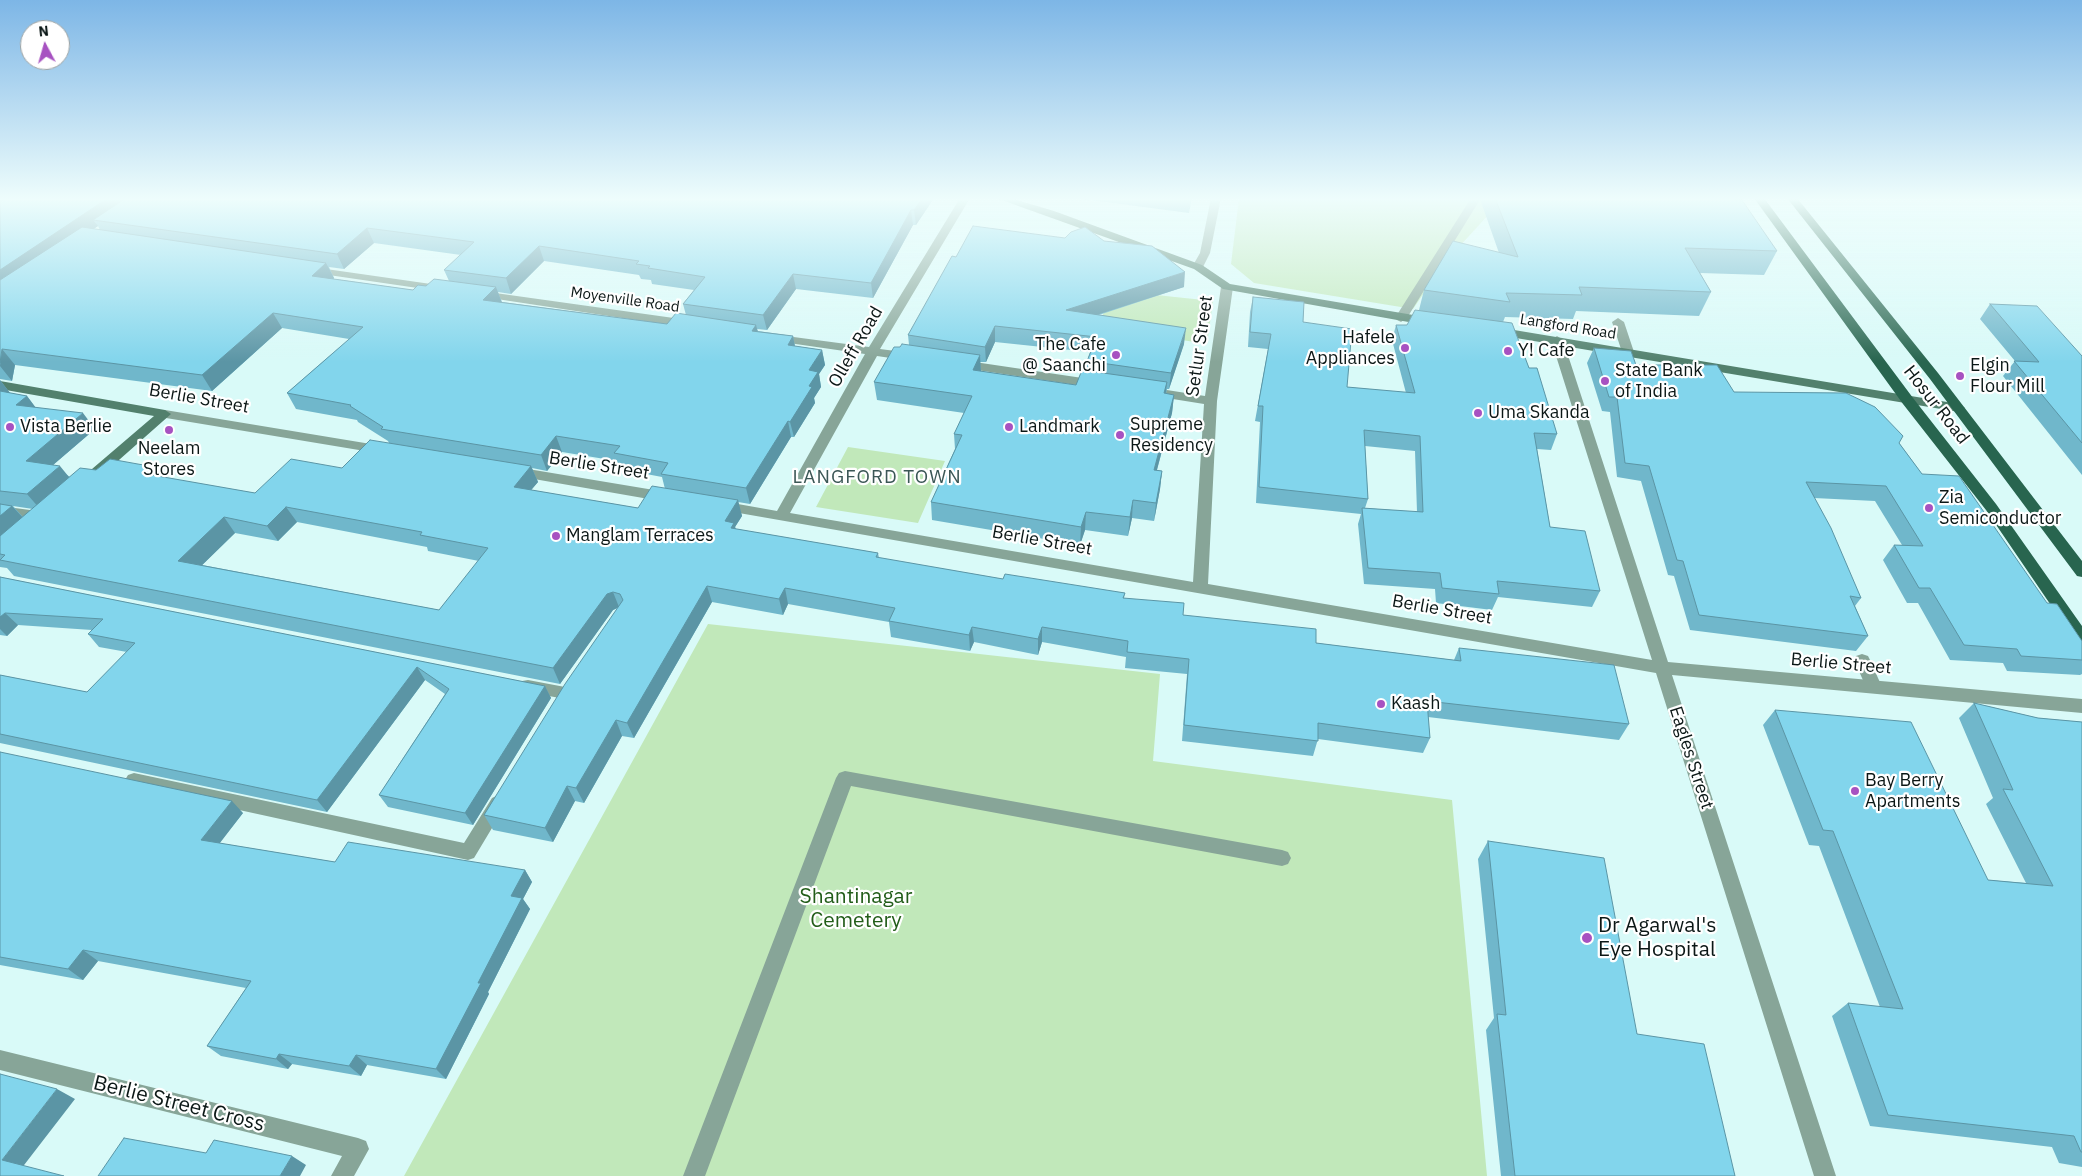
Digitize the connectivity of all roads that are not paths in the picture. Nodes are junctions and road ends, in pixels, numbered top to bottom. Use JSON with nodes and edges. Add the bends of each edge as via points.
{"nodes":[{"id":1,"x":933,"y":253,"type":"edge"},
{"id":2,"x":1159,"y":253,"type":"edge"},
{"id":3,"x":1205,"y":253,"type":"edge"},
{"id":4,"x":1442,"y":253,"type":"edge"},
{"id":5,"x":1799,"y":253,"type":"edge"},
{"id":6,"x":1836,"y":253,"type":"edge"},
{"id":7,"x":1198,"y":267,"type":"junction"},
{"id":8,"x":300,"y":268,"type":"edge"},
{"id":9,"x":1227,"y":287,"type":"junction"},
{"id":10,"x":1401,"y":318,"type":"junction"},
{"id":11,"x":1618,"y":322,"type":"edge"},
{"id":12,"x":1440,"y":323,"type":"edge"},
{"id":13,"x":696,"y":326,"type":"edge"},
{"id":14,"x":1479,"y":329,"type":"edge"},
{"id":15,"x":765,"y":336,"type":"edge"},
{"id":16,"x":1558,"y":340,"type":"junction"},
{"id":17,"x":874,"y":352,"type":"junction"},
{"id":18,"x":1628,"y":352,"type":"junction"},
{"id":19,"x":922,"y":358,"type":"edge"},
{"id":20,"x":951,"y":363,"type":"edge"},
{"id":21,"x":0,"y":385,"type":"edge"},
{"id":22,"x":1105,"y":385,"type":"edge"},
{"id":23,"x":1144,"y":391,"type":"edge"},
{"id":24,"x":1211,"y":400,"type":"junction"},
{"id":25,"x":1908,"y":401,"type":"junction"},
{"id":26,"x":1959,"y":408,"type":"junction"},
{"id":27,"x":164,"y":414,"type":"junction"},
{"id":28,"x":399,"y":453,"type":"edge"},
{"id":29,"x":497,"y":469,"type":"edge"},
{"id":30,"x":90,"y":478,"type":"edge"},
{"id":31,"x":683,"y":500,"type":"edge"},
{"id":32,"x":703,"y":503,"type":"edge"},
{"id":33,"x":0,"y":511,"type":"edge"},
{"id":34,"x":781,"y":516,"type":"junction"},
{"id":35,"x":30,"y":529,"type":"edge"},
{"id":36,"x":2082,"y":572,"type":"edge"},
{"id":37,"x":1200,"y":589,"type":"junction"},
{"id":38,"x":2082,"y":638,"type":"edge"},
{"id":39,"x":1862,"y":660,"type":"dead end"},
{"id":40,"x":1662,"y":668,"type":"junction"},
{"id":41,"x":576,"y":678,"type":"edge"},
{"id":42,"x":516,"y":684,"type":"edge"},
{"id":43,"x":1874,"y":687,"type":"junction"},
{"id":44,"x":565,"y":694,"type":"junction"},
{"id":45,"x":2082,"y":706,"type":"edge"},
{"id":46,"x":555,"y":710,"type":"edge"},
{"id":47,"x":117,"y":777,"type":"edge"},
{"id":48,"x":509,"y":785,"type":"edge"},
{"id":49,"x":1282,"y":858,"type":"dead end"},
{"id":50,"x":0,"y":1060,"type":"edge"},
{"id":51,"x":342,"y":1176,"type":"edge"},
{"id":52,"x":694,"y":1176,"type":"edge"},
{"id":53,"x":1824,"y":1176,"type":"edge"}],
"edges":[{"from":1,"to":17,"type":"street","name":"Olleff Road"},
{"from":2,"to":7,"type":"street"},
{"from":3,"to":7,"type":"street"},
{"from":4,"to":10,"type":"street"},
{"from":5,"to":25,"type":"main road","name":"Hosur Road"},
{"from":6,"to":26,"type":"main road","name":"Hosur Road"},
{"from":7,"to":9,"type":"street"},
{"from":8,"to":13,"type":"street","name":"Moyenville Road"},
{"from":9,"to":10,"type":"street"},
{"from":9,"to":24,"type":"street","name":"Setlur Street"},
{"from":10,"to":12,"type":"street"},
{"from":11,"to":18,"type":"street"},
{"from":14,"to":16,"type":"street","name":"Langford Road"},
{"from":15,"to":17,"type":"street"},
{"from":16,"to":18,"type":"street","name":"Langford Road"},
{"from":16,"to":40,"type":"street","name":"Eagles Street"},
{"from":17,"to":19,"type":"street"},
{"from":17,"to":34,"type":"street","name":"Olleff Road"},
{"from":18,"to":25,"type":"street","name":"Langford Road"},
{"from":20,"to":22,"type":"street"},
{"from":21,"to":27,"type":"street","name":"Berlie Street"},
{"from":23,"to":24,"type":"street"},
{"from":24,"to":37,"type":"street","name":"Setlur Street"},
{"from":25,"to":26,"type":"street","name":"Langford Road"},
{"from":25,"to":38,"type":"main road","name":"Hosur Road","via":[[1991,507]]},
{"from":26,"to":36,"type":"main road","name":"Hosur Road"},
{"from":27,"to":28,"type":"street","name":"Berlie Street"},
{"from":27,"to":30,"type":"street"},
{"from":29,"to":31,"type":"street","name":"Berlie Street"},
{"from":32,"to":34,"type":"street","name":"Berlie Street"},
{"from":33,"to":35,"type":"street","via":[[48,514]]},
{"from":34,"to":37,"type":"street","name":"Berlie Street"},
{"from":37,"to":40,"type":"street","name":"Berlie Street"},
{"from":39,"to":43,"type":"street"},
{"from":40,"to":43,"type":"street","name":"Berlie Street"},
{"from":40,"to":53,"type":"street","name":"Eagles Street"},
{"from":41,"to":44,"type":"street"},
{"from":42,"to":44,"type":"street"},
{"from":43,"to":45,"type":"street","name":"Berlie Street"},
{"from":44,"to":46,"type":"street"},
{"from":47,"to":48,"type":"street","via":[[468,852]]},
{"from":49,"to":52,"type":"street","via":[[845,778]]},
{"from":50,"to":51,"type":"street","name":"Berlie Street Cross","via":[[358,1149]]}]}
